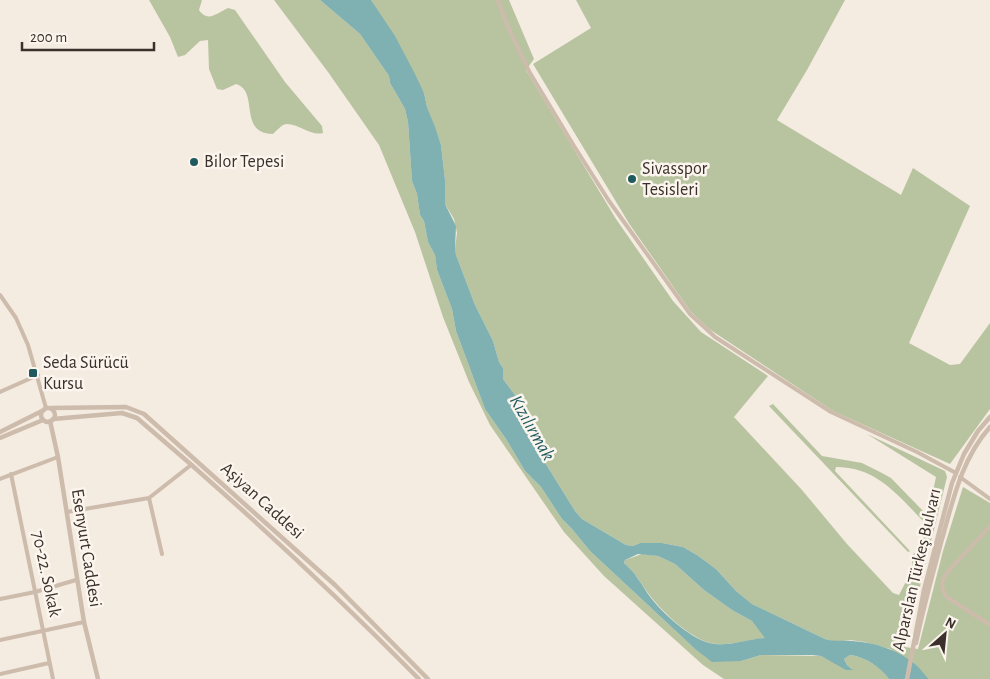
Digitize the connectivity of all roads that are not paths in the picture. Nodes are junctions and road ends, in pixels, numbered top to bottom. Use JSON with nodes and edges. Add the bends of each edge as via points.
{"nodes":[{"id":1,"x":498,"y":0,"type":"edge"},
{"id":2,"x":0,"y":296,"type":"edge"},
{"id":3,"x":38,"y":375,"type":"junction"},
{"id":4,"x":0,"y":392,"type":"edge"},
{"id":5,"x":47,"y":409,"type":"junction"},
{"id":6,"x":990,"y":417,"type":"edge"},
{"id":7,"x":43,"y":420,"type":"junction"},
{"id":8,"x":51,"y":420,"type":"junction"},
{"id":9,"x":990,"y":427,"type":"edge"},
{"id":10,"x":0,"y":432,"type":"edge"},
{"id":11,"x":0,"y":438,"type":"edge"},
{"id":12,"x":58,"y":457,"type":"junction"},
{"id":13,"x":191,"y":465,"type":"junction"},
{"id":14,"x":956,"y":473,"type":"junction"},
{"id":15,"x":11,"y":474,"type":"junction"},
{"id":16,"x":960,"y":477,"type":"junction"},
{"id":17,"x":0,"y":479,"type":"edge"},
{"id":18,"x":149,"y":498,"type":"junction"},
{"id":19,"x":990,"y":498,"type":"edge"},
{"id":20,"x":67,"y":512,"type":"junction"},
{"id":21,"x":990,"y":526,"type":"edge"},
{"id":22,"x":162,"y":554,"type":"dead end"},
{"id":23,"x":76,"y":580,"type":"junction"},
{"id":24,"x":35,"y":592,"type":"junction"},
{"id":25,"x":0,"y":599,"type":"edge"},
{"id":26,"x":84,"y":622,"type":"junction"},
{"id":27,"x":990,"y":625,"type":"edge"},
{"id":28,"x":44,"y":630,"type":"junction"},
{"id":29,"x":916,"y":636,"type":"junction"},
{"id":30,"x":0,"y":640,"type":"edge"},
{"id":31,"x":50,"y":663,"type":"junction"},
{"id":32,"x":0,"y":674,"type":"edge"},
{"id":33,"x":53,"y":679,"type":"edge"},
{"id":34,"x":98,"y":679,"type":"edge"},
{"id":35,"x":419,"y":679,"type":"edge"},
{"id":36,"x":428,"y":679,"type":"edge"},
{"id":37,"x":908,"y":679,"type":"edge"}],
"edges":[{"from":1,"to":14,"type":"street","via":[[526,66],[574,146],[690,314],[715,337],[830,412]]},
{"from":2,"to":3,"type":"street","via":[[16,318]]},
{"from":3,"to":4,"type":"street"},
{"from":3,"to":5,"type":"street"},
{"from":5,"to":7,"type":"street","via":[[41,414]]},
{"from":5,"to":8,"type":"street","name":"Esenyurt Caddesi","via":[[54,413]]},
{"from":5,"to":10,"type":"street"},
{"from":5,"to":36,"type":"street","name":"Aşiyan Caddesi","via":[[126,406],[144,414],[335,585]]},
{"from":6,"to":14,"type":"street","name":"Alparslan Türkeş Bulvarı","via":[[964,454]]},
{"from":7,"to":8,"type":"street","name":"Aşiyan Caddesi"},
{"from":7,"to":11,"type":"street"},
{"from":8,"to":12,"type":"street","name":"Esenyurt Caddesi"},
{"from":8,"to":13,"type":"street","name":"Aşiyan Caddesi","via":[[122,412],[137,418]]},
{"from":9,"to":16,"type":"street","name":"Alparslan Türkeş Bulvarı"},
{"from":12,"to":15,"type":"street"},
{"from":12,"to":20,"type":"street","name":"Esenyurt Caddesi"},
{"from":13,"to":18,"type":"street"},
{"from":13,"to":35,"type":"street","name":"Aşiyan Caddesi","via":[[344,604]]},
{"from":14,"to":29,"type":"street","name":"Alparslan Türkeş Bulvarı","via":[[931,560]]},
{"from":15,"to":17,"type":"street"},
{"from":15,"to":24,"type":"street","name":"70-22. Sokak"},
{"from":16,"to":19,"type":"street"},
{"from":16,"to":29,"type":"street","name":"Alparslan Türkeş Bulvarı"},
{"from":18,"to":20,"type":"street"},
{"from":18,"to":22,"type":"street"},
{"from":20,"to":23,"type":"street","name":"Esenyurt Caddesi"},
{"from":21,"to":27,"type":"street","via":[[945,575],[941,584],[948,597]]},
{"from":23,"to":24,"type":"street"},
{"from":23,"to":26,"type":"street","name":"Esenyurt Caddesi"},
{"from":24,"to":25,"type":"street"},
{"from":24,"to":28,"type":"street","name":"70-22. Sokak"},
{"from":26,"to":28,"type":"street"},
{"from":26,"to":34,"type":"street","name":"Esenyurt Caddesi"},
{"from":28,"to":30,"type":"street"},
{"from":28,"to":31,"type":"street","name":"70-22. Sokak"},
{"from":29,"to":37,"type":"street","name":"Alparslan Türkeş Bulvarı"},
{"from":31,"to":32,"type":"street"},
{"from":31,"to":33,"type":"street","name":"70-22. Sokak"}]}
